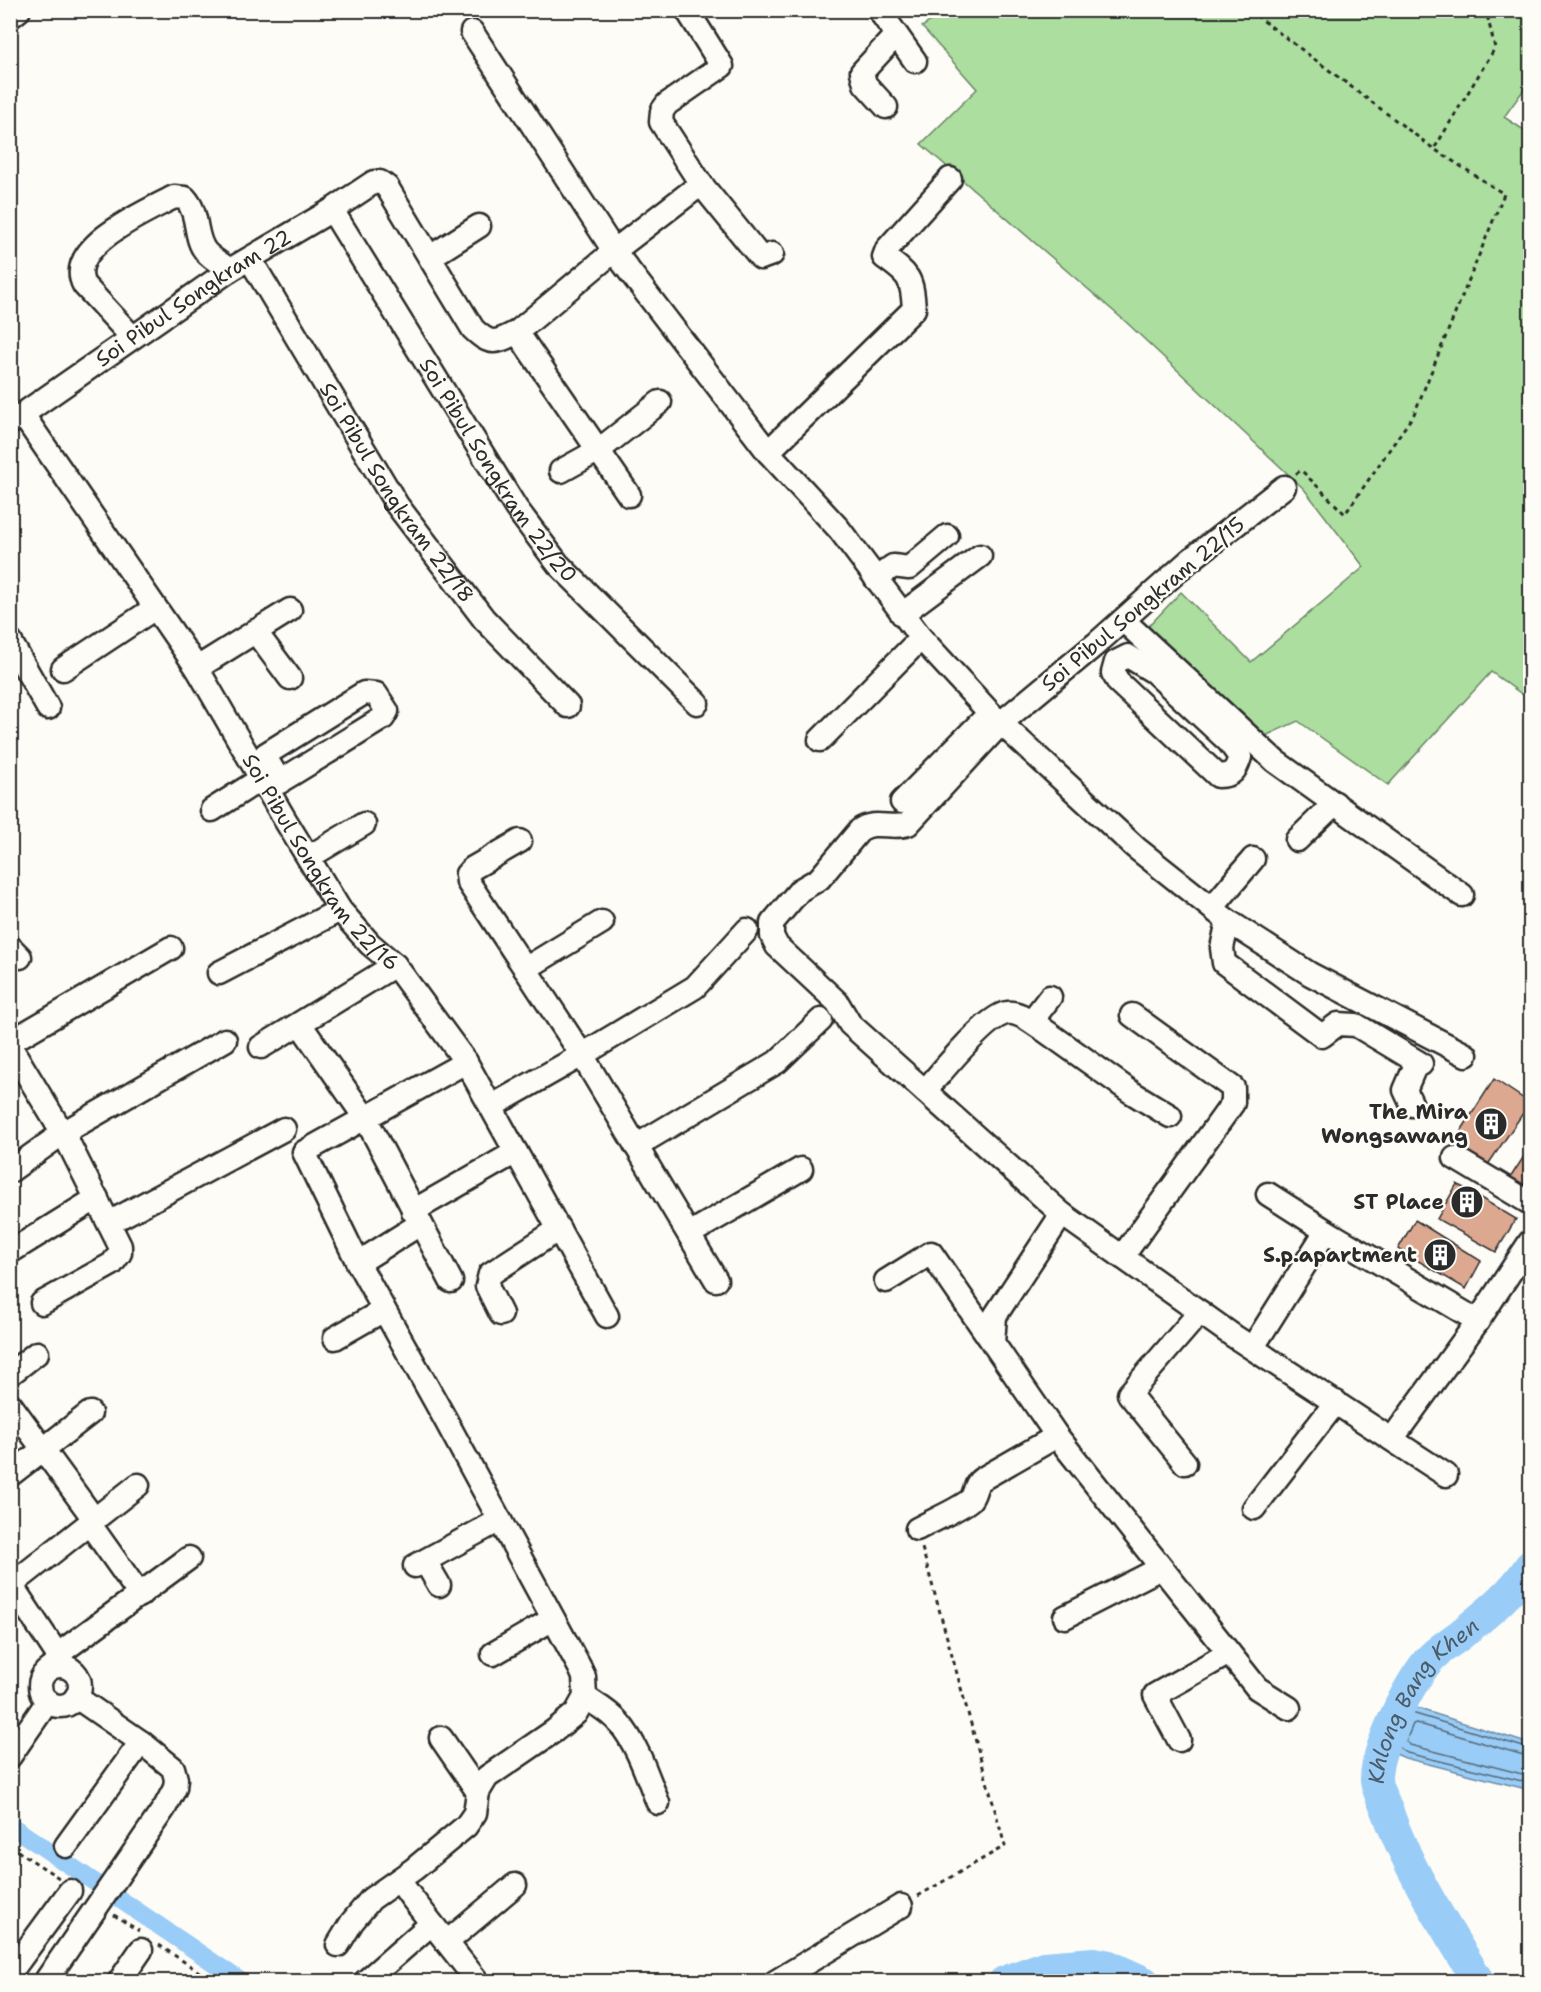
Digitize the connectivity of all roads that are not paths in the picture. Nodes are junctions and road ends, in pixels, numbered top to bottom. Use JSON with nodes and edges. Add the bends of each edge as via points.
{"nodes":[{"id":1,"x":19,"y":10,"type":"edge"},
{"id":2,"x":687,"y":10,"type":"edge"},
{"id":3,"x":879,"y":10,"type":"edge"},
{"id":4,"x":11,"y":17,"type":"edge"},
{"id":5,"x":472,"y":32,"type":"dead end"},
{"id":6,"x":896,"y":35,"type":"junction"},
{"id":7,"x":915,"y":61,"type":"dead end"},
{"id":8,"x":886,"y":107,"type":"dead end"},
{"id":9,"x":950,"y":179,"type":"dead end"},
{"id":10,"x":701,"y":184,"type":"junction"},
{"id":11,"x":332,"y":210,"type":"junction"},
{"id":12,"x":479,"y":226,"type":"dead end"},
{"id":13,"x":614,"y":251,"type":"junction"},
{"id":14,"x":772,"y":254,"type":"dead end"},
{"id":15,"x":430,"y":257,"type":"junction"},
{"id":16,"x":250,"y":259,"type":"junction"},
{"id":17,"x":230,"y":270,"type":"junction"},
{"id":18,"x":516,"y":332,"type":"junction"},
{"id":19,"x":132,"y":337,"type":"junction"},
{"id":20,"x":660,"y":402,"type":"dead end"},
{"id":21,"x":17,"y":419,"type":"edge"},
{"id":22,"x":599,"y":450,"type":"junction"},
{"id":23,"x":768,"y":452,"type":"junction"},
{"id":24,"x":561,"y":471,"type":"dead end"},
{"id":25,"x":1284,"y":487,"type":"road end"},
{"id":26,"x":629,"y":495,"type":"dead end"},
{"id":27,"x":947,"y":536,"type":"dead end"},
{"id":28,"x":980,"y":556,"type":"dead end"},
{"id":29,"x":876,"y":579,"type":"junction"},
{"id":30,"x":155,"y":608,"type":"junction"},
{"id":31,"x":290,"y":610,"type":"dead end"},
{"id":32,"x":902,"y":614,"type":"junction"},
{"id":33,"x":1123,"y":620,"type":"junction"},
{"id":34,"x":255,"y":631,"type":"junction"},
{"id":35,"x":921,"y":638,"type":"junction"},
{"id":36,"x":10,"y":641,"type":"edge"},
{"id":37,"x":1096,"y":644,"type":"junction"},
{"id":38,"x":1116,"y":662,"type":"junction"},
{"id":39,"x":197,"y":668,"type":"junction"},
{"id":40,"x":17,"y":669,"type":"edge"},
{"id":41,"x":63,"y":669,"type":"dead end"},
{"id":42,"x":290,"y":678,"type":"dead end"},
{"id":43,"x":697,"y":703,"type":"dead end"},
{"id":44,"x":568,"y":706,"type":"dead end"},
{"id":45,"x":48,"y":708,"type":"dead end"},
{"id":46,"x":996,"y":717,"type":"junction"},
{"id":47,"x":318,"y":722,"type":"junction"},
{"id":48,"x":820,"y":740,"type":"dead end"},
{"id":49,"x":334,"y":748,"type":"junction"},
{"id":50,"x":269,"y":783,"type":"junction"},
{"id":51,"x":902,"y":802,"type":"dead end"},
{"id":52,"x":1335,"y":803,"type":"junction"},
{"id":53,"x":212,"y":810,"type":"dead end"},
{"id":54,"x":364,"y":824,"type":"dead end"},
{"id":55,"x":1296,"y":840,"type":"dead end"},
{"id":56,"x":520,"y":841,"type":"dead end"},
{"id":57,"x":309,"y":857,"type":"junction"},
{"id":58,"x":1253,"y":859,"type":"dead end"},
{"id":59,"x":1462,"y":895,"type":"dead end"},
{"id":60,"x":340,"y":909,"type":"junction"},
{"id":61,"x":1220,"y":914,"type":"junction"},
{"id":62,"x":602,"y":922,"type":"dead end"},
{"id":63,"x":747,"y":930,"type":"dead end"},
{"id":64,"x":171,"y":948,"type":"dead end"},
{"id":65,"x":395,"y":965,"type":"junction"},
{"id":66,"x":525,"y":969,"type":"junction"},
{"id":67,"x":219,"y":974,"type":"dead end"},
{"id":68,"x":1050,"y":997,"type":"dead end"},
{"id":69,"x":1132,"y":1015,"type":"dead end"},
{"id":70,"x":821,"y":1020,"type":"dead end"},
{"id":71,"x":300,"y":1024,"type":"junction"},
{"id":72,"x":1041,"y":1028,"type":"junction"},
{"id":73,"x":225,"y":1040,"type":"dead end"},
{"id":74,"x":10,"y":1044,"type":"edge"},
{"id":75,"x":261,"y":1047,"type":"dead end"},
{"id":76,"x":582,"y":1055,"type":"junction"},
{"id":77,"x":1466,"y":1055,"type":"dead end"},
{"id":78,"x":466,"y":1062,"type":"junction"},
{"id":79,"x":925,"y":1091,"type":"junction"},
{"id":80,"x":1412,"y":1105,"type":"dead end"},
{"id":81,"x":492,"y":1106,"type":"junction"},
{"id":82,"x":1170,"y":1116,"type":"dead end"},
{"id":83,"x":366,"y":1119,"type":"junction"},
{"id":84,"x":284,"y":1129,"type":"dead end"},
{"id":85,"x":63,"y":1133,"type":"junction"},
{"id":86,"x":636,"y":1146,"type":"junction"},
{"id":87,"x":516,"y":1152,"type":"junction"},
{"id":88,"x":1455,"y":1158,"type":"dead end"},
{"id":89,"x":801,"y":1169,"type":"dead end"},
{"id":90,"x":10,"y":1171,"type":"edge"},
{"id":91,"x":1268,"y":1194,"type":"dead end"},
{"id":92,"x":96,"y":1198,"type":"junction"},
{"id":93,"x":1530,"y":1203,"type":"edge"},
{"id":94,"x":1062,"y":1214,"type":"junction"},
{"id":95,"x":417,"y":1217,"type":"junction"},
{"id":96,"x":108,"y":1223,"type":"junction"},
{"id":97,"x":559,"y":1229,"type":"junction"},
{"id":98,"x":1326,"y":1232,"type":"junction"},
{"id":99,"x":688,"y":1234,"type":"junction"},
{"id":100,"x":1530,"y":1242,"type":"edge"},
{"id":101,"x":10,"y":1251,"type":"edge"},
{"id":102,"x":1122,"y":1257,"type":"junction"},
{"id":103,"x":358,"y":1263,"type":"junction"},
{"id":104,"x":716,"y":1280,"type":"dead end"},
{"id":105,"x":451,"y":1281,"type":"dead end"},
{"id":106,"x":886,"y":1281,"type":"dead end"},
{"id":107,"x":42,"y":1303,"type":"dead end"},
{"id":108,"x":384,"y":1310,"type":"junction"},
{"id":109,"x":1200,"y":1312,"type":"junction"},
{"id":110,"x":501,"y":1314,"type":"dead end"},
{"id":111,"x":607,"y":1316,"type":"dead end"},
{"id":112,"x":1478,"y":1321,"type":"junction"},
{"id":113,"x":334,"y":1338,"type":"dead end"},
{"id":114,"x":993,"y":1343,"type":"junction"},
{"id":115,"x":1253,"y":1347,"type":"junction"},
{"id":116,"x":37,"y":1353,"type":"dead end"},
{"id":117,"x":10,"y":1374,"type":"edge"},
{"id":118,"x":1336,"y":1402,"type":"junction"},
{"id":119,"x":10,"y":1404,"type":"edge"},
{"id":120,"x":90,"y":1413,"type":"dead end"},
{"id":121,"x":1056,"y":1436,"type":"junction"},
{"id":122,"x":1392,"y":1439,"type":"junction"},
{"id":123,"x":44,"y":1450,"type":"junction"},
{"id":124,"x":1185,"y":1463,"type":"dead end"},
{"id":125,"x":10,"y":1475,"type":"edge"},
{"id":126,"x":1446,"y":1475,"type":"dead end"},
{"id":127,"x":138,"y":1485,"type":"dead end"},
{"id":128,"x":1254,"y":1508,"type":"dead end"},
{"id":129,"x":500,"y":1520,"type":"junction"},
{"id":130,"x":92,"y":1521,"type":"junction"},
{"id":131,"x":917,"y":1529,"type":"road end"},
{"id":132,"x":189,"y":1558,"type":"dead end"},
{"id":133,"x":1161,"y":1568,"type":"junction"},
{"id":134,"x":11,"y":1585,"type":"edge"},
{"id":135,"x":439,"y":1585,"type":"dead end"},
{"id":136,"x":140,"y":1595,"type":"junction"},
{"id":137,"x":1065,"y":1617,"type":"dead end"},
{"id":138,"x":553,"y":1619,"type":"junction"},
{"id":139,"x":1229,"y":1653,"type":"junction"},
{"id":140,"x":493,"y":1654,"type":"dead end"},
{"id":141,"x":62,"y":1661,"type":"junction"},
{"id":142,"x":76,"y":1697,"type":"junction"},
{"id":143,"x":585,"y":1697,"type":"junction"},
{"id":144,"x":48,"y":1701,"type":"junction"},
{"id":145,"x":1289,"y":1708,"type":"dead end"},
{"id":146,"x":441,"y":1738,"type":"dead end"},
{"id":147,"x":1179,"y":1740,"type":"dead end"},
{"id":148,"x":141,"y":1742,"type":"junction"},
{"id":149,"x":10,"y":1756,"type":"edge"},
{"id":150,"x":478,"y":1792,"type":"junction"},
{"id":151,"x":658,"y":1803,"type":"dead end"},
{"id":152,"x":66,"y":1846,"type":"dead end"},
{"id":153,"x":399,"y":1880,"type":"junction"},
{"id":154,"x":515,"y":1885,"type":"dead end"},
{"id":155,"x":70,"y":1891,"type":"dead end"},
{"id":156,"x":901,"y":1906,"type":"road end"},
{"id":157,"x":431,"y":1924,"type":"junction"},
{"id":158,"x":447,"y":1942,"type":"junction"},
{"id":159,"x":338,"y":1945,"type":"dead end"},
{"id":160,"x":141,"y":1950,"type":"dead end"},
{"id":161,"x":10,"y":1973,"type":"edge"},
{"id":162,"x":469,"y":1979,"type":"edge"},
{"id":163,"x":777,"y":1981,"type":"edge"},
{"id":164,"x":45,"y":1982,"type":"edge"},
{"id":165,"x":119,"y":1982,"type":"edge"},
{"id":166,"x":365,"y":1982,"type":"edge"}],
"edges":[{"from":1,"to":4,"type":"street"},
{"from":2,"to":10,"type":"street","via":[[722,66],[668,104],[662,111],[661,122]]},
{"from":3,"to":6,"type":"street"},
{"from":5,"to":13,"type":"street"},
{"from":6,"to":7,"type":"street"},
{"from":6,"to":8,"type":"street","via":[[862,72],[865,84]]},
{"from":9,"to":23,"type":"street","via":[[884,257],[908,275],[914,309]]},
{"from":10,"to":13,"type":"street"},
{"from":10,"to":14,"type":"street","via":[[761,258]]},
{"from":11,"to":15,"type":"street","name":"Soi Pibul Songkram 22","via":[[374,182],[380,182]]},
{"from":11,"to":16,"type":"street","name":"Soi Pibul Songkram 22"},
{"from":11,"to":43,"type":"street","name":"Soi Pibul Songkram 22/20","via":[[516,508],[558,564]]},
{"from":12,"to":15,"type":"street"},
{"from":13,"to":18,"type":"street"},
{"from":13,"to":23,"type":"street"},
{"from":15,"to":18,"type":"street","via":[[472,329],[483,339],[491,342]]},
{"from":16,"to":17,"type":"street","name":"Soi Pibul Songkram 22"},
{"from":16,"to":44,"type":"street","name":"Soi Pibul Songkram 22/18","via":[[397,505],[484,619]]},
{"from":17,"to":19,"type":"street","name":"Soi Pibul Songkram 22"},
{"from":17,"to":19,"type":"street","via":[[202,246],[193,206],[185,198],[174,197],[101,238],[80,267],[80,277]]},
{"from":18,"to":22,"type":"street"},
{"from":19,"to":21,"type":"street","name":"Soi Pibul Songkram 22"},
{"from":20,"to":22,"type":"street"},
{"from":21,"to":30,"type":"street","name":"Soi Pibul Songkram 22/16"},
{"from":22,"to":24,"type":"street"},
{"from":22,"to":26,"type":"street"},
{"from":23,"to":29,"type":"street","via":[[839,529]]},
{"from":25,"to":33,"type":"street","name":"Soi Pibul Songkram 22/15","via":[[1189,561]]},
{"from":27,"to":29,"type":"street","via":[[909,568],[893,566]]},
{"from":28,"to":32,"type":"street"},
{"from":29,"to":32,"type":"street"},
{"from":30,"to":39,"type":"street","name":"Soi Pibul Songkram 22/16"},
{"from":30,"to":41,"type":"street"},
{"from":31,"to":34,"type":"street"},
{"from":32,"to":35,"type":"street"},
{"from":33,"to":37,"type":"street","name":"Soi Pibul Songkram 22/15"},
{"from":33,"to":52,"type":"street","via":[[1275,761]]},
{"from":34,"to":39,"type":"street"},
{"from":34,"to":42,"type":"street"},
{"from":35,"to":46,"type":"street"},
{"from":35,"to":48,"type":"street"},
{"from":36,"to":40,"type":"street"},
{"from":37,"to":38,"type":"street"},
{"from":37,"to":46,"type":"street","name":"Soi Pibul Songkram 22/15"},
{"from":38,"to":38,"type":"street","via":[[1113,673],[1119,683],[1218,776],[1229,776],[1236,770],[1240,757],[1229,742],[1154,672],[1128,656]]},
{"from":39,"to":50,"type":"street","name":"Soi Pibul Songkram 22/16"},
{"from":40,"to":45,"type":"street"},
{"from":46,"to":51,"type":"street"},
{"from":46,"to":61,"type":"street","via":[[1136,848]]},
{"from":46,"to":79,"type":"street","via":[[908,824],[866,825],[819,879],[800,890],[772,924],[777,946],[837,1002],[850,1024]]},
{"from":47,"to":49,"type":"street"},
{"from":47,"to":49,"type":"street","via":[[364,693],[376,694],[387,711],[383,718]]},
{"from":47,"to":50,"type":"street","via":[[266,754]]},
{"from":49,"to":50,"type":"street"},
{"from":50,"to":53,"type":"street"},
{"from":50,"to":57,"type":"street","name":"Soi Pibul Songkram 22/16"},
{"from":52,"to":55,"type":"street"},
{"from":52,"to":59,"type":"street"},
{"from":54,"to":57,"type":"street"},
{"from":56,"to":66,"type":"street","via":[[467,874],[468,882]]},
{"from":57,"to":60,"type":"street","name":"Soi Pibul Songkram 22/16"},
{"from":58,"to":61,"type":"street"},
{"from":60,"to":65,"type":"street","name":"Soi Pibul Songkram 22/16","via":[[370,944]]},
{"from":60,"to":67,"type":"street"},
{"from":61,"to":77,"type":"street","via":[[1310,974]]},
{"from":61,"to":80,"type":"street","via":[[1224,963],[1270,1000],[1322,1036],[1338,1024],[1356,1025],[1419,1063],[1405,1090]]},
{"from":62,"to":66,"type":"street"},
{"from":63,"to":76,"type":"street","via":[[695,987]]},
{"from":64,"to":74,"type":"street"},
{"from":65,"to":71,"type":"street"},
{"from":65,"to":78,"type":"street","name":"Soi Pibul Songkram 22/16"},
{"from":66,"to":76,"type":"street"},
{"from":68,"to":72,"type":"street","via":[[1038,1014],[1037,1025]]},
{"from":69,"to":102,"type":"street","via":[[1233,1088],[1233,1103]]},
{"from":70,"to":86,"type":"street","via":[[777,1062]]},
{"from":71,"to":75,"type":"street"},
{"from":71,"to":83,"type":"street"},
{"from":72,"to":79,"type":"street","via":[[1022,1016],[1006,1013],[975,1035]]},
{"from":72,"to":82,"type":"street"},
{"from":73,"to":85,"type":"street"},
{"from":74,"to":85,"type":"street"},
{"from":76,"to":81,"type":"street"},
{"from":76,"to":86,"type":"street"},
{"from":78,"to":81,"type":"street","name":"Soi Pibul Songkram 22/16"},
{"from":78,"to":83,"type":"street"},
{"from":79,"to":94,"type":"street"},
{"from":81,"to":87,"type":"street","name":"Soi Pibul Songkram 22/16"},
{"from":83,"to":95,"type":"street"},
{"from":83,"to":103,"type":"street","via":[[304,1152]]},
{"from":84,"to":96,"type":"street"},
{"from":85,"to":90,"type":"street"},
{"from":85,"to":92,"type":"street"},
{"from":86,"to":99,"type":"street"},
{"from":87,"to":95,"type":"street"},
{"from":87,"to":97,"type":"street","name":"Soi Pibul Songkram 22/16"},
{"from":88,"to":93,"type":"street"},
{"from":89,"to":99,"type":"street"},
{"from":91,"to":98,"type":"street"},
{"from":92,"to":96,"type":"street"},
{"from":92,"to":101,"type":"street"},
{"from":94,"to":102,"type":"street"},
{"from":94,"to":114,"type":"street","via":[[995,1316]]},
{"from":95,"to":103,"type":"street"},
{"from":95,"to":105,"type":"street"},
{"from":96,"to":107,"type":"street","via":[[120,1245],[112,1264]]},
{"from":97,"to":110,"type":"street","via":[[490,1274],[487,1286]]},
{"from":97,"to":111,"type":"street","name":"Soi Pibul Songkram 22/16"},
{"from":98,"to":112,"type":"street"},
{"from":98,"to":115,"type":"street"},
{"from":99,"to":104,"type":"street"},
{"from":100,"to":112,"type":"street"},
{"from":102,"to":109,"type":"street"},
{"from":103,"to":108,"type":"street"},
{"from":106,"to":114,"type":"street","via":[[932,1253]]},
{"from":108,"to":113,"type":"street"},
{"from":108,"to":129,"type":"street"},
{"from":109,"to":115,"type":"street"},
{"from":109,"to":124,"type":"street","via":[[1129,1394]]},
{"from":112,"to":122,"type":"street"},
{"from":114,"to":121,"type":"street"},
{"from":115,"to":118,"type":"street"},
{"from":116,"to":117,"type":"street"},
{"from":118,"to":122,"type":"street"},
{"from":118,"to":128,"type":"street"},
{"from":119,"to":123,"type":"street"},
{"from":120,"to":123,"type":"street"},
{"from":121,"to":131,"type":"street","via":[[979,1480],[969,1501]]},
{"from":121,"to":133,"type":"street"},
{"from":122,"to":126,"type":"street"},
{"from":123,"to":125,"type":"street"},
{"from":123,"to":130,"type":"street"},
{"from":127,"to":130,"type":"street"},
{"from":129,"to":135,"type":"street","via":[[420,1563]]},
{"from":129,"to":138,"type":"street"},
{"from":130,"to":134,"type":"street"},
{"from":130,"to":136,"type":"street"},
{"from":132,"to":136,"type":"street"},
{"from":133,"to":137,"type":"street"},
{"from":133,"to":139,"type":"street"},
{"from":134,"to":141,"type":"street"},
{"from":136,"to":141,"type":"street"},
{"from":138,"to":140,"type":"street"},
{"from":138,"to":143,"type":"street","via":[[584,1677]]},
{"from":139,"to":145,"type":"street","via":[[1257,1688]]},
{"from":139,"to":147,"type":"street","via":[[1155,1695]]},
{"from":141,"to":142,"type":"street","via":[[80,1683]]},
{"from":141,"to":144,"type":"street","via":[[41,1680],[40,1688]]},
{"from":142,"to":144,"type":"street","via":[[63,1706]]},
{"from":142,"to":148,"type":"street"},
{"from":143,"to":150,"type":"street","via":[[576,1713],[487,1777]]},
{"from":143,"to":151,"type":"street","via":[[620,1724]]},
{"from":144,"to":149,"type":"street"},
{"from":146,"to":150,"type":"street"},
{"from":148,"to":152,"type":"street"},
{"from":148,"to":164,"type":"street","via":[[172,1768],[175,1788]]},
{"from":150,"to":153,"type":"street","via":[[474,1813],[466,1826]]},
{"from":153,"to":157,"type":"street"},
{"from":153,"to":159,"type":"street","via":[[363,1906]]},
{"from":154,"to":158,"type":"street"},
{"from":155,"to":161,"type":"street"},
{"from":156,"to":163,"type":"street"},
{"from":157,"to":158,"type":"street"},
{"from":157,"to":166,"type":"street"},
{"from":158,"to":162,"type":"street"},
{"from":160,"to":165,"type":"street"}]}
